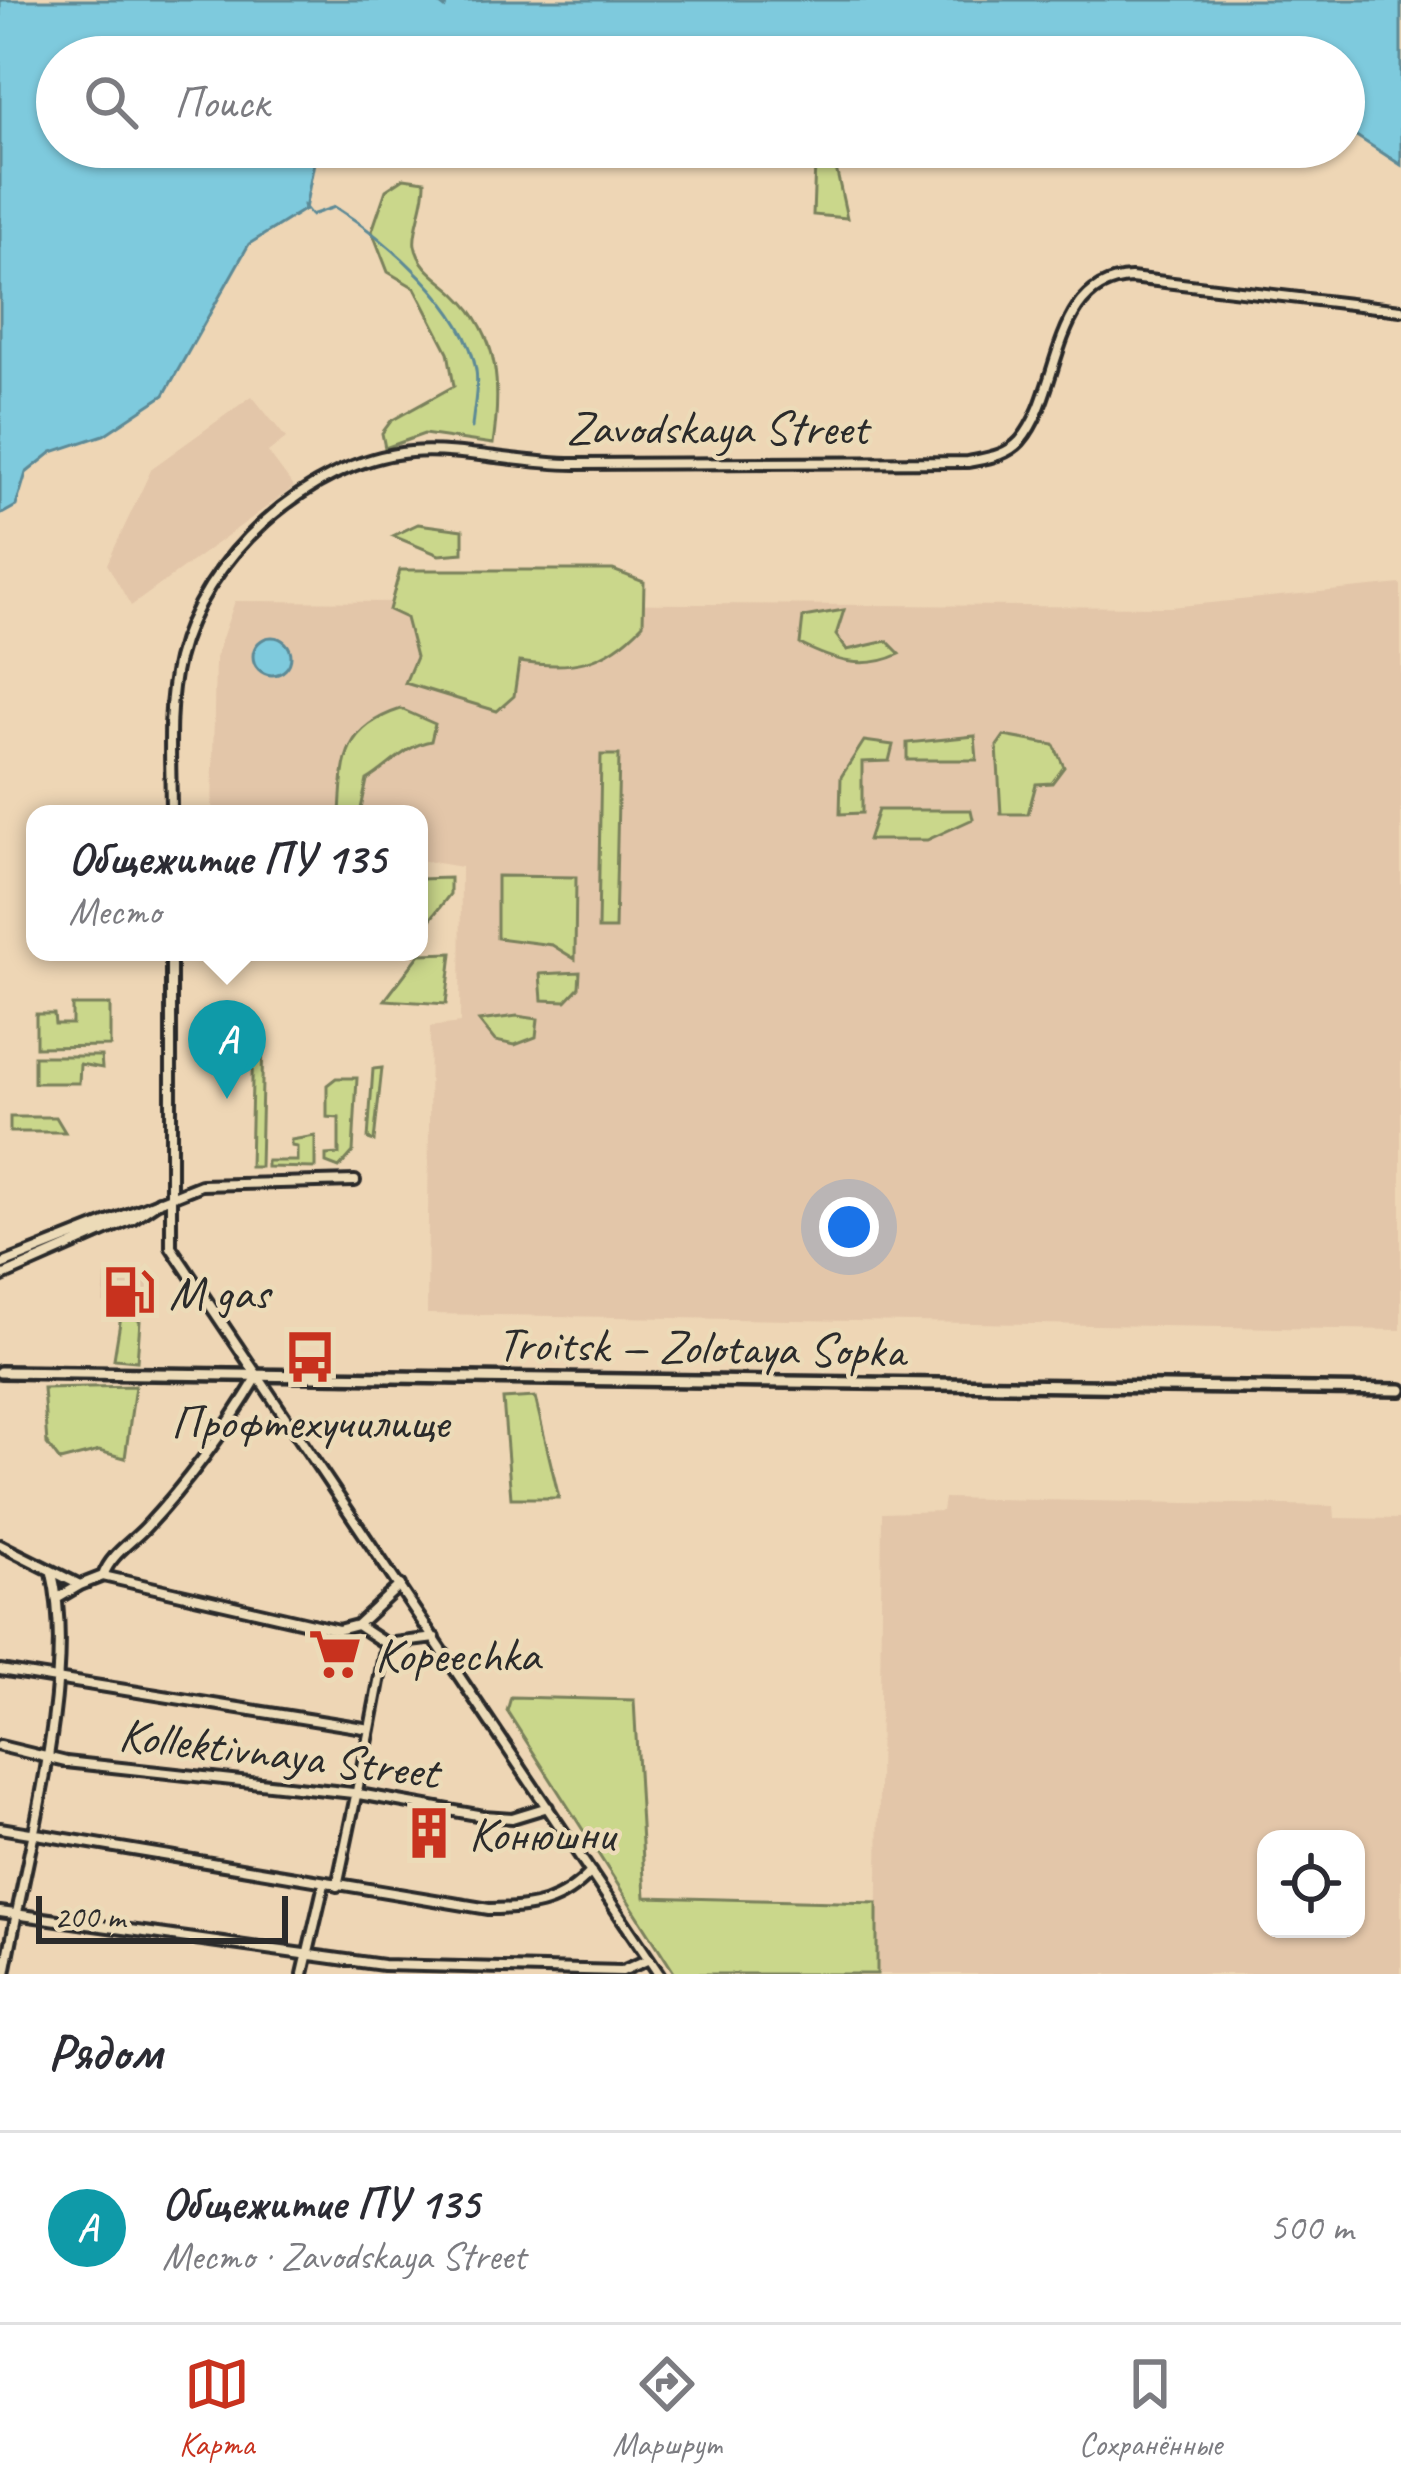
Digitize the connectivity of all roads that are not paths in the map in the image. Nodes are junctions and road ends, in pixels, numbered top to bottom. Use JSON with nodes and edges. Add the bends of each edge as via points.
{"nodes":[{"id":1,"x":1401,"y":310,"type":"edge"},
{"id":2,"x":171,"y":805,"type":"edge"},
{"id":3,"x":171,"y":961,"type":"edge"},
{"id":4,"x":355,"y":1181,"type":"dead end"},
{"id":5,"x":170,"y":1194,"type":"junction"},
{"id":6,"x":0,"y":1265,"type":"edge"},
{"id":7,"x":0,"y":1277,"type":"edge"},
{"id":8,"x":0,"y":1372,"type":"edge"},
{"id":9,"x":258,"y":1376,"type":"junction"},
{"id":10,"x":1401,"y":1390,"type":"edge"},
{"id":11,"x":0,"y":1545,"type":"edge"},
{"id":12,"x":51,"y":1572,"type":"junction"},
{"id":13,"x":103,"y":1576,"type":"junction"},
{"id":14,"x":80,"y":1585,"type":"junction"},
{"id":15,"x":400,"y":1586,"type":"junction"},
{"id":16,"x":58,"y":1598,"type":"junction"},
{"id":17,"x":357,"y":1625,"type":"junction"},
{"id":18,"x":435,"y":1638,"type":"junction"},
{"id":19,"x":386,"y":1644,"type":"junction"},
{"id":20,"x":0,"y":1670,"type":"edge"},
{"id":21,"x":58,"y":1678,"type":"junction"},
{"id":22,"x":370,"y":1729,"type":"junction"},
{"id":23,"x":0,"y":1746,"type":"edge"},
{"id":24,"x":44,"y":1755,"type":"junction"},
{"id":25,"x":352,"y":1793,"type":"junction"},
{"id":26,"x":548,"y":1807,"type":"junction"},
{"id":27,"x":0,"y":1828,"type":"edge"},
{"id":28,"x":32,"y":1832,"type":"junction"},
{"id":29,"x":592,"y":1872,"type":"junction"},
{"id":30,"x":324,"y":1884,"type":"junction"},
{"id":31,"x":337,"y":1886,"type":"junction"},
{"id":32,"x":0,"y":1912,"type":"edge"},
{"id":33,"x":15,"y":1914,"type":"junction"},
{"id":34,"x":309,"y":1954,"type":"junction"},
{"id":35,"x":649,"y":1959,"type":"junction"},
{"id":36,"x":5,"y":1974,"type":"edge"},
{"id":37,"x":303,"y":1974,"type":"edge"},
{"id":38,"x":659,"y":1974,"type":"edge"}],
"edges":[{"from":1,"to":2,"type":"street","name":"Zavodskaya Street","via":[[1106,281],[1072,318],[1019,442],[968,462],[554,464],[418,452],[371,461],[307,492],[260,527],[197,607],[177,661]]},
{"from":3,"to":5,"type":"street"},
{"from":4,"to":5,"type":"street","via":[[201,1185]]},
{"from":5,"to":6,"type":"street"},
{"from":5,"to":7,"type":"street","via":[[133,1219]]},
{"from":5,"to":9,"type":"street","via":[[172,1247]]},
{"from":8,"to":9,"type":"street","name":"Troitsk — Zolotaya Sopka"},
{"from":9,"to":10,"type":"street","name":"Troitsk — Zolotaya Sopka"},
{"from":9,"to":13,"type":"street"},
{"from":9,"to":15,"type":"street"},
{"from":11,"to":12,"type":"street"},
{"from":12,"to":14,"type":"street"},
{"from":12,"to":16,"type":"street"},
{"from":13,"to":14,"type":"street"},
{"from":13,"to":17,"type":"street","via":[[338,1630]]},
{"from":14,"to":16,"type":"street"},
{"from":15,"to":17,"type":"street"},
{"from":15,"to":18,"type":"street"},
{"from":16,"to":21,"type":"street"},
{"from":17,"to":19,"type":"street"},
{"from":18,"to":19,"type":"street"},
{"from":18,"to":26,"type":"street"},
{"from":19,"to":22,"type":"street"},
{"from":20,"to":21,"type":"street"},
{"from":21,"to":22,"type":"street"},
{"from":21,"to":24,"type":"street"},
{"from":22,"to":25,"type":"street"},
{"from":23,"to":24,"type":"street","name":"Kollektivnaya Street"},
{"from":24,"to":25,"type":"street","name":"Kollektivnaya Street"},
{"from":24,"to":28,"type":"street"},
{"from":25,"to":26,"type":"street","name":"Kollektivnaya Street","via":[[512,1818]]},
{"from":25,"to":31,"type":"street"},
{"from":26,"to":29,"type":"street"},
{"from":27,"to":28,"type":"street"},
{"from":28,"to":30,"type":"street"},
{"from":28,"to":33,"type":"street"},
{"from":29,"to":31,"type":"street","via":[[568,1897],[528,1909]]},
{"from":29,"to":35,"type":"street"},
{"from":30,"to":31,"type":"street"},
{"from":30,"to":34,"type":"street"},
{"from":32,"to":33,"type":"street"},
{"from":33,"to":34,"type":"street"},
{"from":33,"to":36,"type":"street"},
{"from":34,"to":35,"type":"street","via":[[549,1972],[622,1971]]},
{"from":34,"to":37,"type":"street"},
{"from":35,"to":38,"type":"street"}]}
